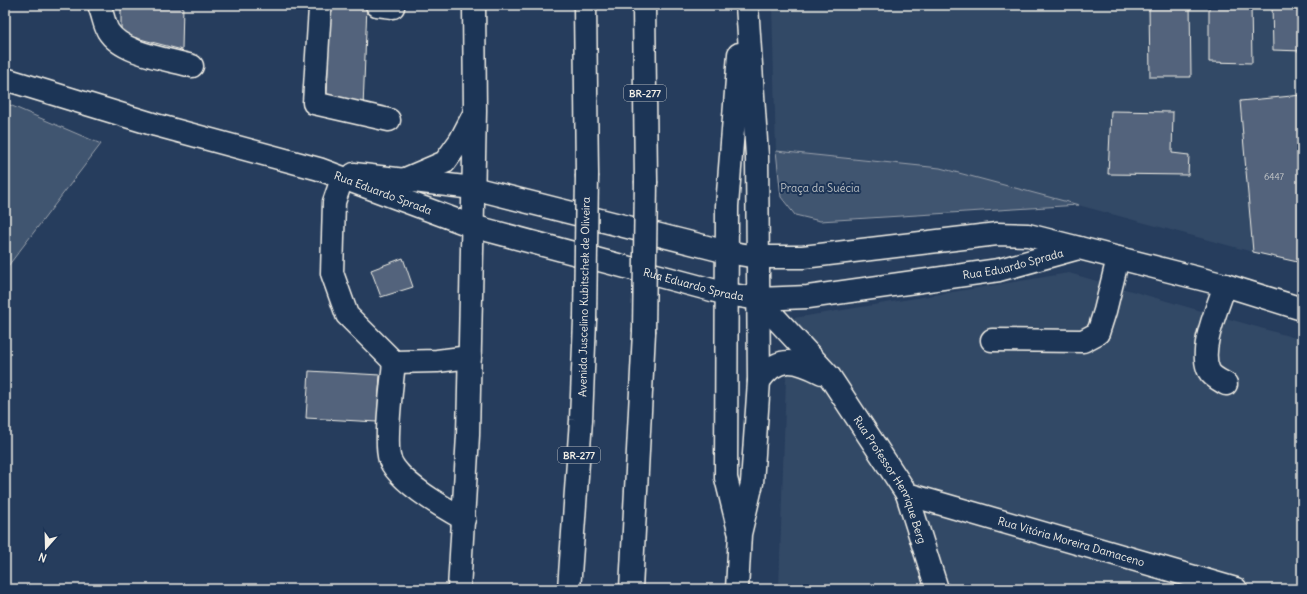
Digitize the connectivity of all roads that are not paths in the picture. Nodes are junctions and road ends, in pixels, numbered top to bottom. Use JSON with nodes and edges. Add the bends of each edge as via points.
{"nodes":[{"id":1,"x":322,"y":5,"type":"edge"},
{"id":2,"x":474,"y":5,"type":"edge"},
{"id":3,"x":585,"y":5,"type":"edge"},
{"id":4,"x":644,"y":5,"type":"edge"},
{"id":5,"x":743,"y":5,"type":"edge"},
{"id":6,"x":747,"y":5,"type":"edge"},
{"id":7,"x":100,"y":6,"type":"edge"},
{"id":8,"x":192,"y":66,"type":"dead end"},
{"id":9,"x":5,"y":79,"type":"edge"},
{"id":10,"x":475,"y":111,"type":"junction"},
{"id":11,"x":389,"y":120,"type":"dead end"},
{"id":12,"x":319,"y":169,"type":"junction"},
{"id":13,"x":342,"y":179,"type":"junction"},
{"id":14,"x":404,"y":180,"type":"junction"},
{"id":15,"x":473,"y":188,"type":"junction"},
{"id":16,"x":472,"y":226,"type":"junction"},
{"id":17,"x":1079,"y":248,"type":"junction"},
{"id":18,"x":727,"y":252,"type":"junction"},
{"id":19,"x":757,"y":257,"type":"junction"},
{"id":20,"x":1118,"y":258,"type":"junction"},
{"id":21,"x":1225,"y":285,"type":"junction"},
{"id":22,"x":727,"y":294,"type":"junction"},
{"id":23,"x":758,"y":298,"type":"junction"},
{"id":24,"x":1302,"y":309,"type":"edge"},
{"id":25,"x":992,"y":340,"type":"dead end"},
{"id":26,"x":470,"y":357,"type":"junction"},
{"id":27,"x":394,"y":362,"type":"junction"},
{"id":28,"x":830,"y":377,"type":"junction"},
{"id":29,"x":759,"y":381,"type":"junction"},
{"id":30,"x":1226,"y":384,"type":"dead end"},
{"id":31,"x":907,"y":494,"type":"junction"},
{"id":32,"x":464,"y":519,"type":"junction"},
{"id":33,"x":740,"y":534,"type":"junction"},
{"id":34,"x":459,"y":589,"type":"edge"},
{"id":35,"x":570,"y":589,"type":"edge"},
{"id":36,"x":631,"y":589,"type":"edge"},
{"id":37,"x":737,"y":589,"type":"edge"},
{"id":38,"x":937,"y":589,"type":"edge"},
{"id":39,"x":1236,"y":589,"type":"edge"}],
"edges":[{"from":1,"to":11,"type":"main road","via":[[314,103]]},
{"from":2,"to":10,"type":"main road"},
{"from":3,"to":35,"type":"main road","name":"Avenida Juscelino Kubitschek de Oliveira","number":"BR-277","bridge":true,"via":[[587,175],[584,320],[581,420]]},
{"from":4,"to":36,"type":"main road","number":"BR-277","bridge":true,"via":[[644,332]]},
{"from":5,"to":18,"type":"main road","via":[[730,162]]},
{"from":6,"to":19,"type":"main road","via":[[757,156]]},
{"from":7,"to":8,"type":"main road","via":[[108,31],[117,41],[130,49]]},
{"from":9,"to":12,"type":"main road","name":"Rua Eduardo Sprada","via":[[156,125]]},
{"from":10,"to":14,"type":"main road","via":[[460,141],[445,162]]},
{"from":10,"to":15,"type":"main road"},
{"from":12,"to":13,"type":"main road","name":"Rua Eduardo Sprada"},
{"from":12,"to":14,"type":"main road","name":"Rua Eduardo Sprada"},
{"from":13,"to":16,"type":"main road","name":"Rua Eduardo Sprada"},
{"from":13,"to":27,"type":"main road","via":[[334,202],[332,273],[347,315]]},
{"from":14,"to":15,"type":"main road","name":"Rua Eduardo Sprada"},
{"from":15,"to":16,"type":"main road"},
{"from":15,"to":18,"type":"main road","name":"Rua Eduardo Sprada"},
{"from":16,"to":22,"type":"main road","name":"Rua Eduardo Sprada"},
{"from":16,"to":26,"type":"main road"},
{"from":17,"to":19,"type":"main road","name":"Rua Eduardo Sprada","via":[[1028,235],[997,234],[803,257]]},
{"from":17,"to":20,"type":"main road","name":"Rua Eduardo Sprada"},
{"from":17,"to":23,"type":"main road","name":"Rua Eduardo Sprada","via":[[999,270],[808,297]]},
{"from":18,"to":19,"type":"main road","name":"Rua Eduardo Sprada"},
{"from":18,"to":22,"type":"main road"},
{"from":19,"to":23,"type":"main road"},
{"from":20,"to":21,"type":"main road","name":"Rua Eduardo Sprada"},
{"from":20,"to":25,"type":"main road","via":[[1098,333],[1083,341]]},
{"from":21,"to":24,"type":"main road","name":"Rua Eduardo Sprada"},
{"from":21,"to":30,"type":"main road","via":[[1210,330],[1205,361],[1210,373]]},
{"from":22,"to":23,"type":"main road","name":"Rua Eduardo Sprada"},
{"from":22,"to":33,"type":"main road","via":[[726,478]]},
{"from":23,"to":28,"type":"main road","name":"Rua Professor Henrique Berg"},
{"from":23,"to":29,"type":"main road"},
{"from":26,"to":27,"type":"main road"},
{"from":26,"to":32,"type":"main road"},
{"from":27,"to":32,"type":"main road","via":[[388,444],[390,460],[399,473],[431,500]]},
{"from":28,"to":29,"type":"main road","name":"Rua Professor Henrique Berg","via":[[803,363],[786,361],[774,366]]},
{"from":28,"to":31,"type":"main road","name":"Rua Professor Henrique Berg"},
{"from":29,"to":33,"type":"main road","via":[[752,483]]},
{"from":31,"to":38,"type":"main road","name":"Rua Professor Henrique Berg"},
{"from":31,"to":39,"type":"main road","name":"Rua Vitória Moreira Damaceno"},
{"from":32,"to":34,"type":"main road"},
{"from":33,"to":37,"type":"main road"}]}
